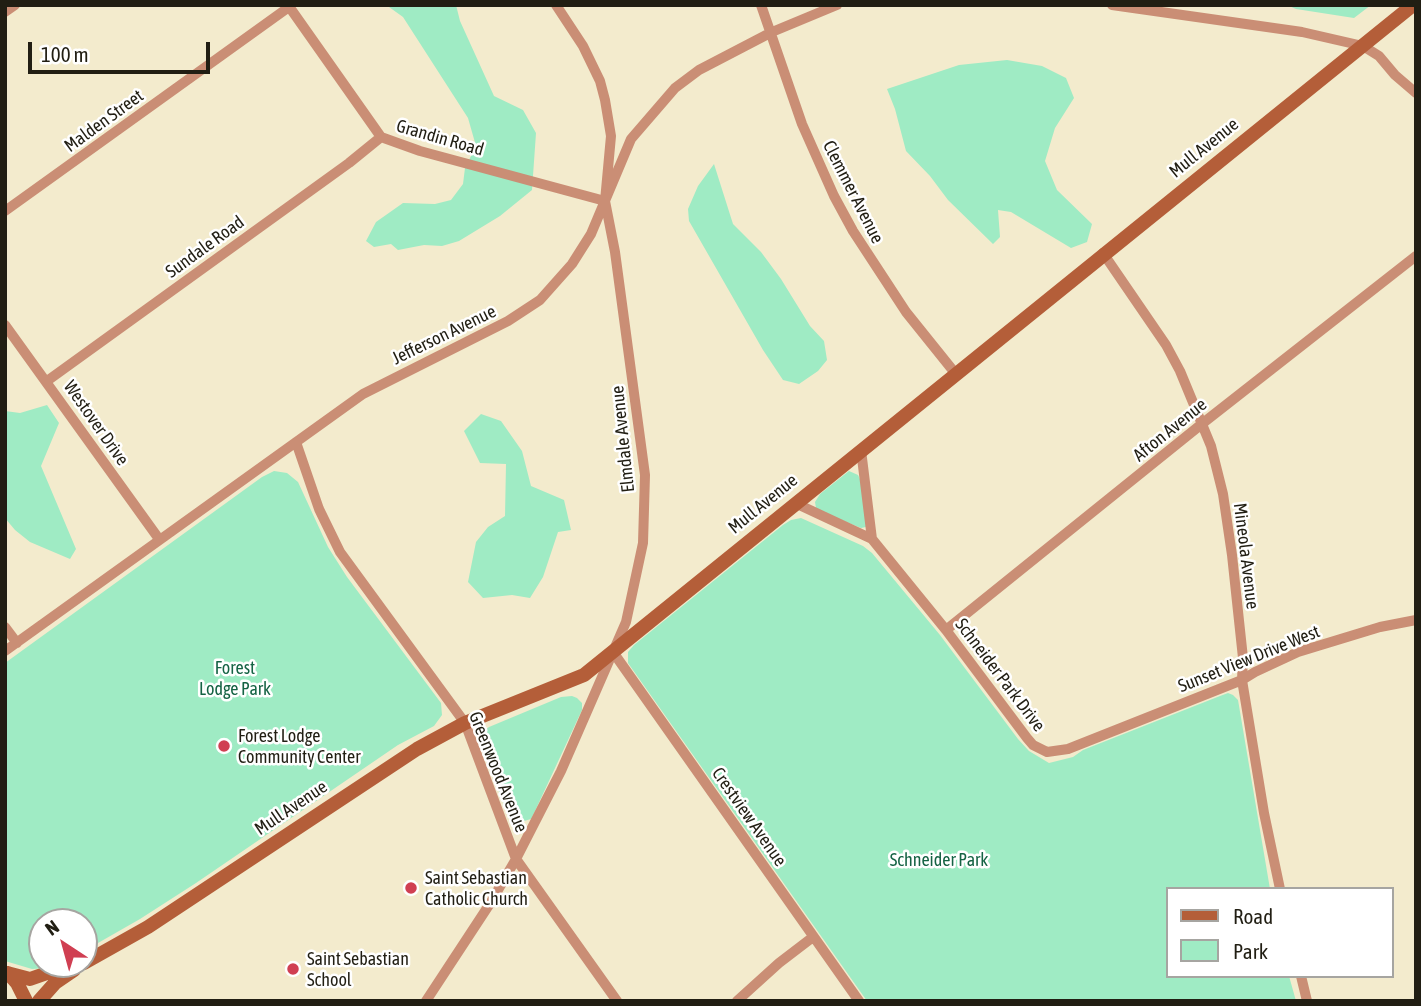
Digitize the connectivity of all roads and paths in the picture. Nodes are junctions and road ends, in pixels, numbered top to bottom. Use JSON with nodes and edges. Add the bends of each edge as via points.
{"nodes":[{"id":1,"x":15,"y":5,"type":"edge"},
{"id":2,"x":556,"y":5,"type":"edge"},
{"id":3,"x":761,"y":5,"type":"edge"},
{"id":4,"x":837,"y":5,"type":"edge"},
{"id":5,"x":1112,"y":5,"type":"edge"},
{"id":6,"x":1412,"y":5,"type":"edge"},
{"id":7,"x":288,"y":6,"type":"edge"},
{"id":8,"x":5,"y":12,"type":"edge"},
{"id":9,"x":772,"y":32,"type":"junction"},
{"id":10,"x":1363,"y":46,"type":"junction"},
{"id":11,"x":1416,"y":93,"type":"edge"},
{"id":12,"x":381,"y":137,"type":"junction"},
{"id":13,"x":605,"y":201,"type":"junction"},
{"id":14,"x":5,"y":211,"type":"edge"},
{"id":15,"x":1103,"y":253,"type":"junction"},
{"id":16,"x":1416,"y":256,"type":"edge"},
{"id":17,"x":5,"y":325,"type":"edge"},
{"id":18,"x":955,"y":373,"type":"junction"},
{"id":19,"x":47,"y":381,"type":"junction"},
{"id":20,"x":1203,"y":423,"type":"junction"},
{"id":21,"x":296,"y":442,"type":"junction"},
{"id":22,"x":861,"y":450,"type":"junction"},
{"id":23,"x":795,"y":503,"type":"junction"},
{"id":24,"x":159,"y":539,"type":"junction"},
{"id":25,"x":872,"y":539,"type":"junction"},
{"id":26,"x":1416,"y":620,"type":"edge"},
{"id":27,"x":5,"y":627,"type":"edge"},
{"id":28,"x":946,"y":630,"type":"junction"},
{"id":29,"x":17,"y":643,"type":"junction"},
{"id":30,"x":5,"y":651,"type":"edge"},
{"id":31,"x":613,"y":652,"type":"junction"},
{"id":32,"x":1242,"y":680,"type":"junction"},
{"id":33,"x":1136,"y":722,"type":"joint"},
{"id":34,"x":465,"y":723,"type":"junction"},
{"id":35,"x":516,"y":859,"type":"junction"},
{"id":36,"x":1280,"y":887,"type":"edge"},
{"id":37,"x":813,"y":937,"type":"junction"},
{"id":38,"x":98,"y":955,"type":"edge"},
{"id":39,"x":6,"y":972,"type":"edge"},
{"id":40,"x":33,"y":978,"type":"edge"},
{"id":41,"x":62,"y":978,"type":"edge"},
{"id":42,"x":1301,"y":978,"type":"edge"},
{"id":43,"x":26,"y":1001,"type":"edge"},
{"id":44,"x":39,"y":1001,"type":"edge"},
{"id":45,"x":426,"y":1001,"type":"edge"},
{"id":46,"x":617,"y":1001,"type":"edge"},
{"id":47,"x":737,"y":1001,"type":"edge"},
{"id":48,"x":859,"y":1001,"type":"edge"},
{"id":49,"x":1307,"y":1001,"type":"edge"}],
"edges":[{"from":1,"to":8,"type":"street"},
{"from":2,"to":13,"type":"street","name":"Elmdale Avenue","via":[[583,46],[605,100],[611,136]]},
{"from":3,"to":9,"type":"street","name":"Clemmer Avenue"},
{"from":4,"to":9,"type":"street","name":"Jefferson Avenue"},
{"from":5,"to":10,"type":"street","via":[[1302,32]]},
{"from":6,"to":10,"type":"street","name":"Mull Avenue"},
{"from":7,"to":12,"type":"street","name":"Grandin Road"},
{"from":7,"to":14,"type":"street","name":"Malden Street"},
{"from":9,"to":13,"type":"street","name":"Jefferson Avenue","via":[[699,70],[675,88],[631,139]]},
{"from":9,"to":18,"type":"street","name":"Clemmer Avenue","via":[[802,124],[834,196],[906,312]]},
{"from":10,"to":11,"type":"street"},
{"from":10,"to":15,"type":"street","name":"Mull Avenue"},
{"from":12,"to":13,"type":"street","name":"Grandin Road"},
{"from":12,"to":19,"type":"street","name":"Sundale Road"},
{"from":13,"to":21,"type":"street","name":"Jefferson Avenue","via":[[572,264],[540,300],[508,321],[363,394]]},
{"from":13,"to":31,"type":"street","name":"Elmdale Avenue","via":[[645,475],[643,543],[632,602]]},
{"from":15,"to":18,"type":"street","name":"Mull Avenue"},
{"from":15,"to":20,"type":"street","name":"Mineola Avenue","via":[[1166,345]]},
{"from":16,"to":20,"type":"street","name":"Afton Avenue"},
{"from":17,"to":19,"type":"street","name":"Westover Drive"},
{"from":18,"to":22,"type":"street","name":"Mull Avenue"},
{"from":19,"to":24,"type":"street","name":"Westover Drive"},
{"from":20,"to":28,"type":"street","name":"Afton Avenue"},
{"from":20,"to":32,"type":"street","name":"Mineola Avenue","via":[[1227,519]]},
{"from":21,"to":24,"type":"street","name":"Jefferson Avenue"},
{"from":21,"to":34,"type":"street","name":"Greenwood Avenue","via":[[319,509],[340,552]]},
{"from":22,"to":23,"type":"street","name":"Mull Avenue"},
{"from":22,"to":25,"type":"street"},
{"from":23,"to":25,"type":"street","name":"Schneider Park Drive"},
{"from":23,"to":31,"type":"street","name":"Mull Avenue"},
{"from":24,"to":29,"type":"street","name":"Jefferson Avenue"},
{"from":25,"to":28,"type":"street","name":"Schneider Park Drive"},
{"from":26,"to":32,"type":"street","name":"Sunset View Drive West","via":[[1298,652]]},
{"from":27,"to":29,"type":"street"},
{"from":28,"to":33,"type":"street","name":"Schneider Park Drive","via":[[1027,738],[1042,750],[1068,749]]},
{"from":29,"to":30,"type":"street","name":"Jefferson Avenue"},
{"from":31,"to":34,"type":"street","name":"Mull Avenue","via":[[584,675]]},
{"from":31,"to":35,"type":"street","name":"Elmdale Avenue"},
{"from":31,"to":37,"type":"street","name":"Crestview Avenue"},
{"from":32,"to":33,"type":"street","name":"Sunset View Drive West"},
{"from":32,"to":36,"type":"street","name":"Mineola Avenue"},
{"from":34,"to":35,"type":"street","name":"Greenwood Avenue"},
{"from":34,"to":38,"type":"street","name":"Mull Avenue","via":[[393,763],[148,927]]},
{"from":35,"to":45,"type":"street","name":"Elmdale Avenue"},
{"from":35,"to":46,"type":"street","name":"Greenwood Avenue"},
{"from":37,"to":47,"type":"street"},
{"from":37,"to":48,"type":"street","name":"Crestview Avenue"},
{"from":39,"to":40,"type":"street"},
{"from":39,"to":43,"type":"street"},
{"from":41,"to":44,"type":"street","name":"Mull Avenue"},
{"from":42,"to":49,"type":"street"}]}
